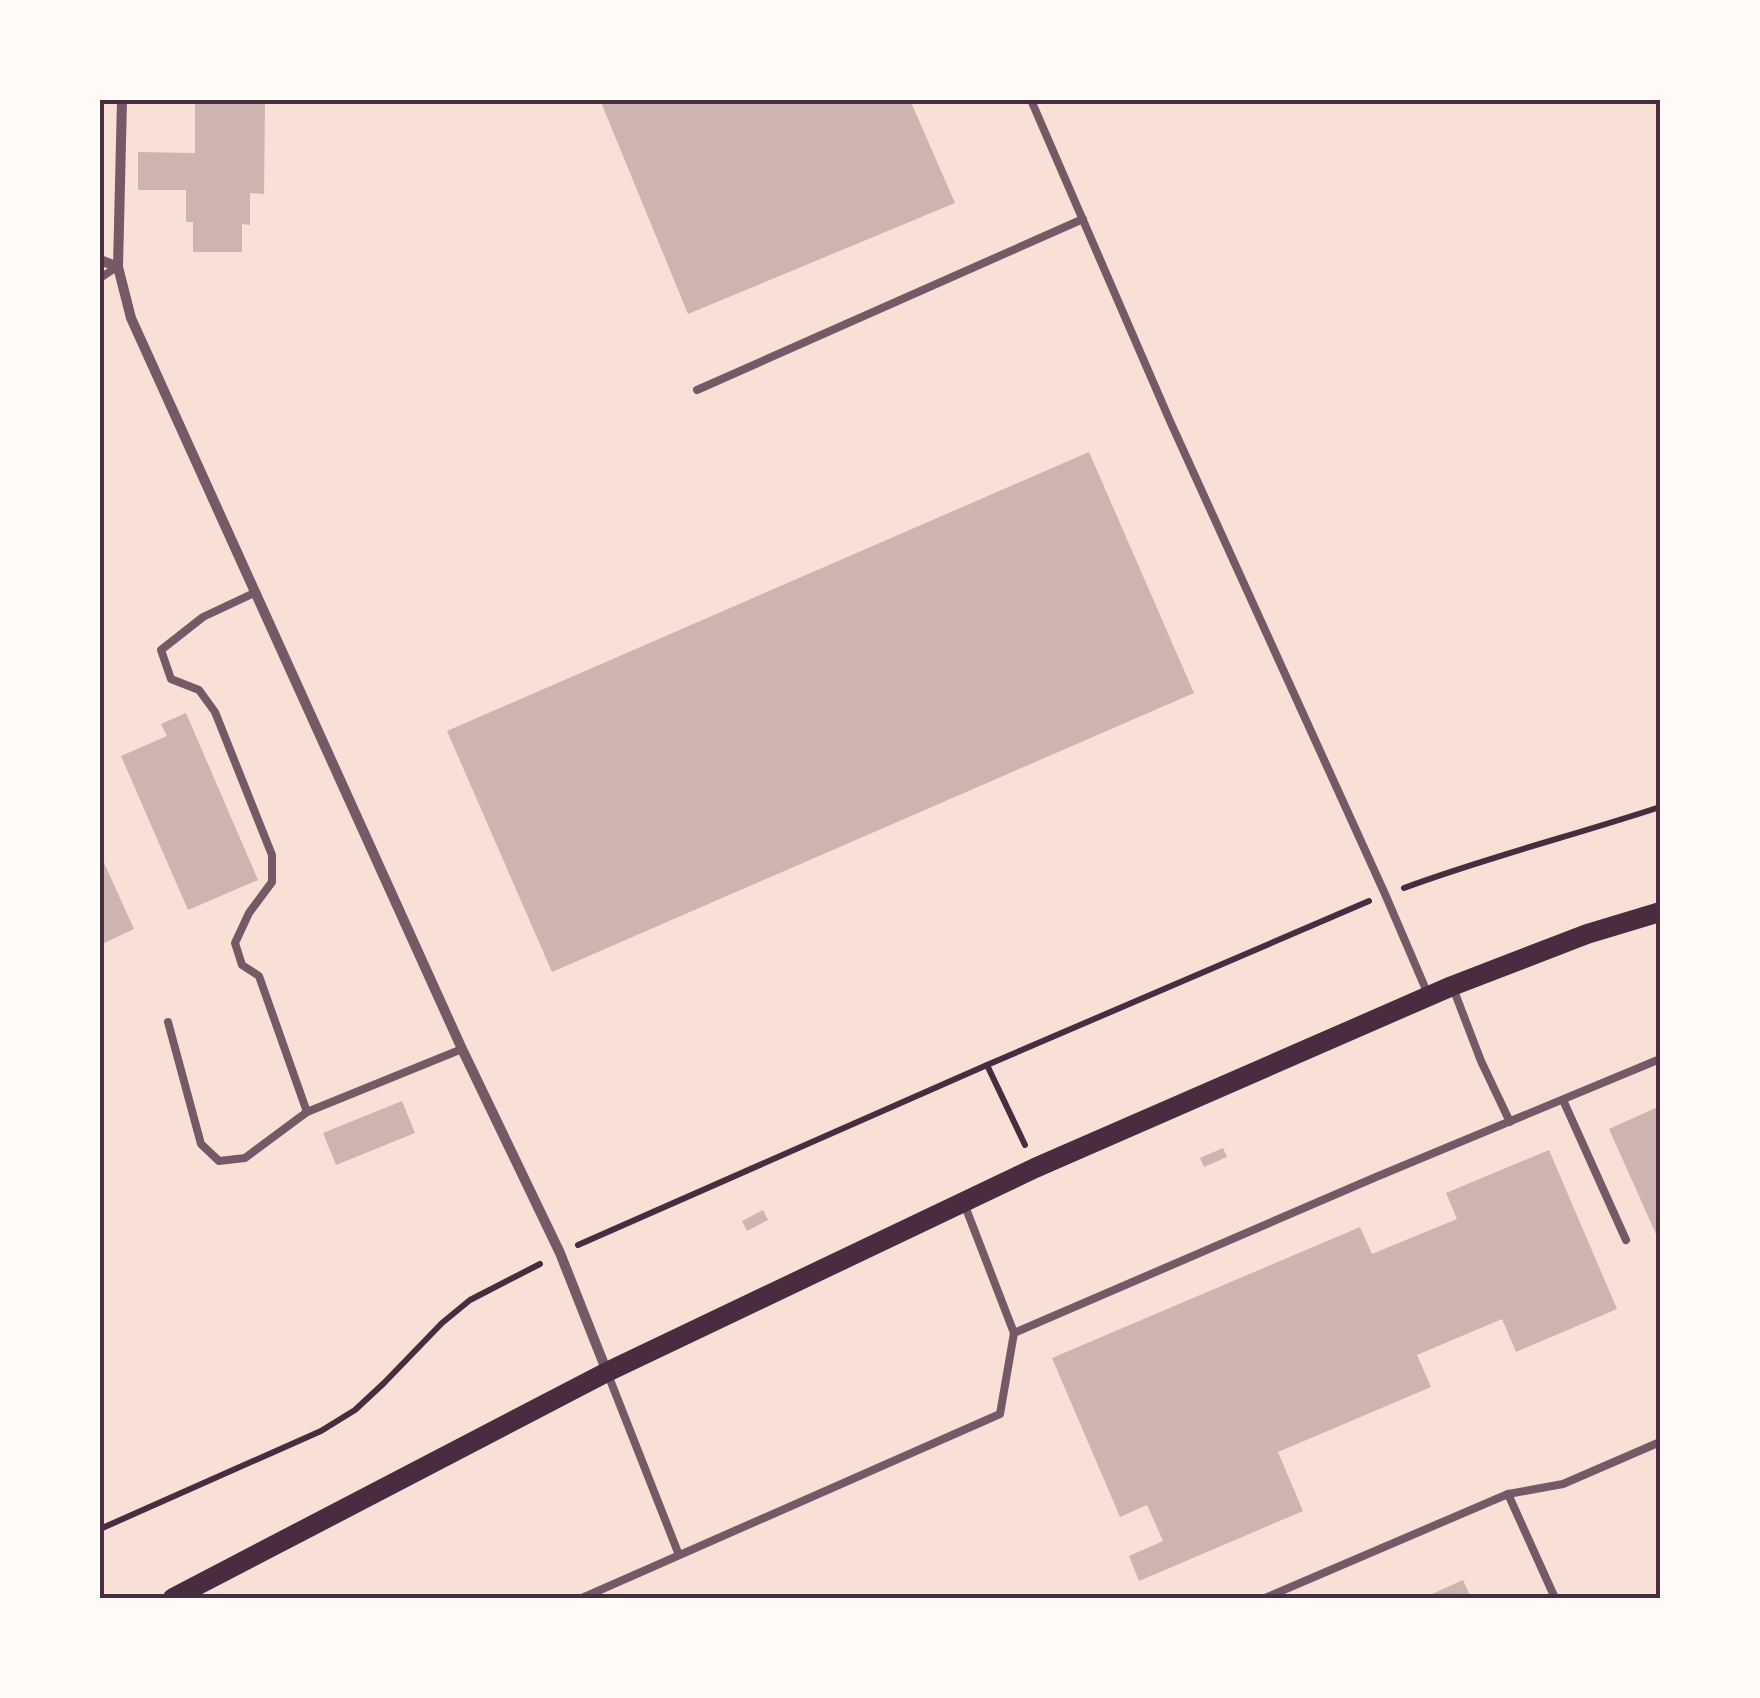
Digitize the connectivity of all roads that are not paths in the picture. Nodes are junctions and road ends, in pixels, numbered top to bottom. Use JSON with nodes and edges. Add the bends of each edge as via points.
{"nodes":[{"id":1,"x":122,"y":100,"type":"edge"},
{"id":2,"x":1031,"y":100,"type":"edge"},
{"id":3,"x":1083,"y":220,"type":"junction"},
{"id":4,"x":100,"y":260,"type":"edge"},
{"id":5,"x":118,"y":267,"type":"junction"},
{"id":6,"x":100,"y":278,"type":"edge"},
{"id":7,"x":697,"y":390,"type":"dead end"},
{"id":8,"x":256,"y":592,"type":"junction"},
{"id":9,"x":1660,"y":912,"type":"edge"},
{"id":10,"x":1452,"y":986,"type":"junction"},
{"id":11,"x":1429,"y":996,"type":"junction"},
{"id":12,"x":168,"y":1022,"type":"dead end"},
{"id":13,"x":462,"y":1049,"type":"junction"},
{"id":14,"x":1660,"y":1059,"type":"edge"},
{"id":15,"x":1564,"y":1100,"type":"junction"},
{"id":16,"x":308,"y":1112,"type":"junction"},
{"id":17,"x":1510,"y":1122,"type":"junction"},
{"id":18,"x":964,"y":1204,"type":"junction"},
{"id":19,"x":1626,"y":1240,"type":"dead end"},
{"id":20,"x":1014,"y":1333,"type":"junction"},
{"id":21,"x":607,"y":1372,"type":"junction"},
{"id":22,"x":1660,"y":1442,"type":"edge"},
{"id":23,"x":1508,"y":1494,"type":"junction"},
{"id":24,"x":679,"y":1555,"type":"junction"},
{"id":25,"x":172,"y":1598,"type":"edge"},
{"id":26,"x":582,"y":1598,"type":"edge"},
{"id":27,"x":1264,"y":1598,"type":"edge"},
{"id":28,"x":1554,"y":1598,"type":"edge"}],
"edges":[{"from":1,"to":5,"type":"street"},
{"from":2,"to":3,"type":"lane"},
{"from":3,"to":7,"type":"lane"},
{"from":3,"to":11,"type":"lane"},
{"from":4,"to":5,"type":"street"},
{"from":5,"to":6,"type":"lane"},
{"from":5,"to":8,"type":"street","via":[[131,318]]},
{"from":8,"to":13,"type":"street"},
{"from":8,"to":16,"type":"lane","via":[[203,617],[161,650],[171,679],[199,690],[215,712],[272,855],[272,882],[235,943],[242,965],[259,976]]},
{"from":9,"to":10,"type":"main road"},
{"from":10,"to":11,"type":"main road"},
{"from":10,"to":17,"type":"lane"},
{"from":11,"to":18,"type":"main road"},
{"from":12,"to":16,"type":"lane","via":[[201,1144],[219,1161],[245,1158]]},
{"from":13,"to":16,"type":"lane"},
{"from":13,"to":21,"type":"street","via":[[560,1253]]},
{"from":14,"to":15,"type":"lane"},
{"from":15,"to":17,"type":"lane"},
{"from":15,"to":19,"type":"lane"},
{"from":17,"to":20,"type":"lane"},
{"from":18,"to":20,"type":"lane"},
{"from":18,"to":21,"type":"main road"},
{"from":20,"to":24,"type":"lane","via":[[1000,1414]]},
{"from":21,"to":24,"type":"lane"},
{"from":21,"to":25,"type":"main road"},
{"from":22,"to":23,"type":"lane","via":[[1562,1484]]},
{"from":23,"to":27,"type":"lane"},
{"from":23,"to":28,"type":"lane"},
{"from":24,"to":26,"type":"lane"}]}
